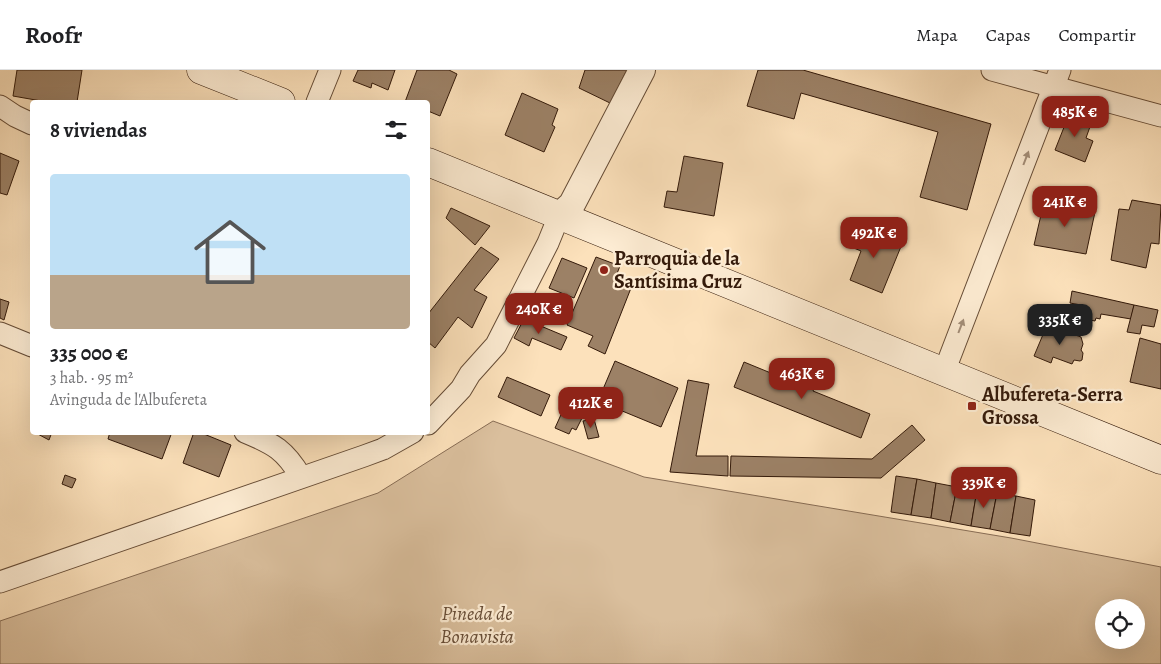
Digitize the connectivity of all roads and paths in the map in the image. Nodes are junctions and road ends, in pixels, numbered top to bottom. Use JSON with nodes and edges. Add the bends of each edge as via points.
{"nodes":[{"id":1,"x":201,"y":70,"type":"edge"},
{"id":2,"x":330,"y":70,"type":"edge"},
{"id":3,"x":642,"y":70,"type":"edge"},
{"id":4,"x":992,"y":70,"type":"edge"},
{"id":5,"x":1056,"y":78,"type":"edge"},
{"id":6,"x":276,"y":100,"type":"edge"},
{"id":7,"x":318,"y":100,"type":"edge"},
{"id":8,"x":0,"y":106,"type":"edge"},
{"id":9,"x":1161,"y":116,"type":"edge"},
{"id":10,"x":30,"y":123,"type":"edge"},
{"id":11,"x":430,"y":163,"type":"edge"},
{"id":12,"x":558,"y":216,"type":"junction"},
{"id":13,"x":0,"y":333,"type":"edge"},
{"id":14,"x":30,"y":345,"type":"edge"},
{"id":15,"x":944,"y":372,"type":"junction"},
{"id":16,"x":430,"y":422,"type":"edge"},
{"id":17,"x":251,"y":435,"type":"edge"},
{"id":18,"x":408,"y":435,"type":"edge"},
{"id":19,"x":1161,"y":460,"type":"edge"},
{"id":20,"x":301,"y":478,"type":"junction"},
{"id":21,"x":0,"y":582,"type":"edge"}],
"edges":[{"from":1,"to":6,"type":"main road"},
{"from":2,"to":7,"type":"street"},
{"from":3,"to":12,"type":"street","via":[[572,204]]},
{"from":4,"to":5,"type":"street"},
{"from":5,"to":9,"type":"street"},
{"from":15,"to":5,"type":"street","one_way":true},
{"from":8,"to":10,"type":"street"},
{"from":11,"to":12,"type":"main road"},
{"from":12,"to":15,"type":"main road"},
{"from":12,"to":16,"type":"street","via":[[536,238],[461,389]]},
{"from":13,"to":14,"type":"street"},
{"from":15,"to":19,"type":"main road"},
{"from":17,"to":20,"type":"street","via":[[278,448]]},
{"from":18,"to":20,"type":"street","via":[[383,449]]},
{"from":20,"to":21,"type":"street"}]}
